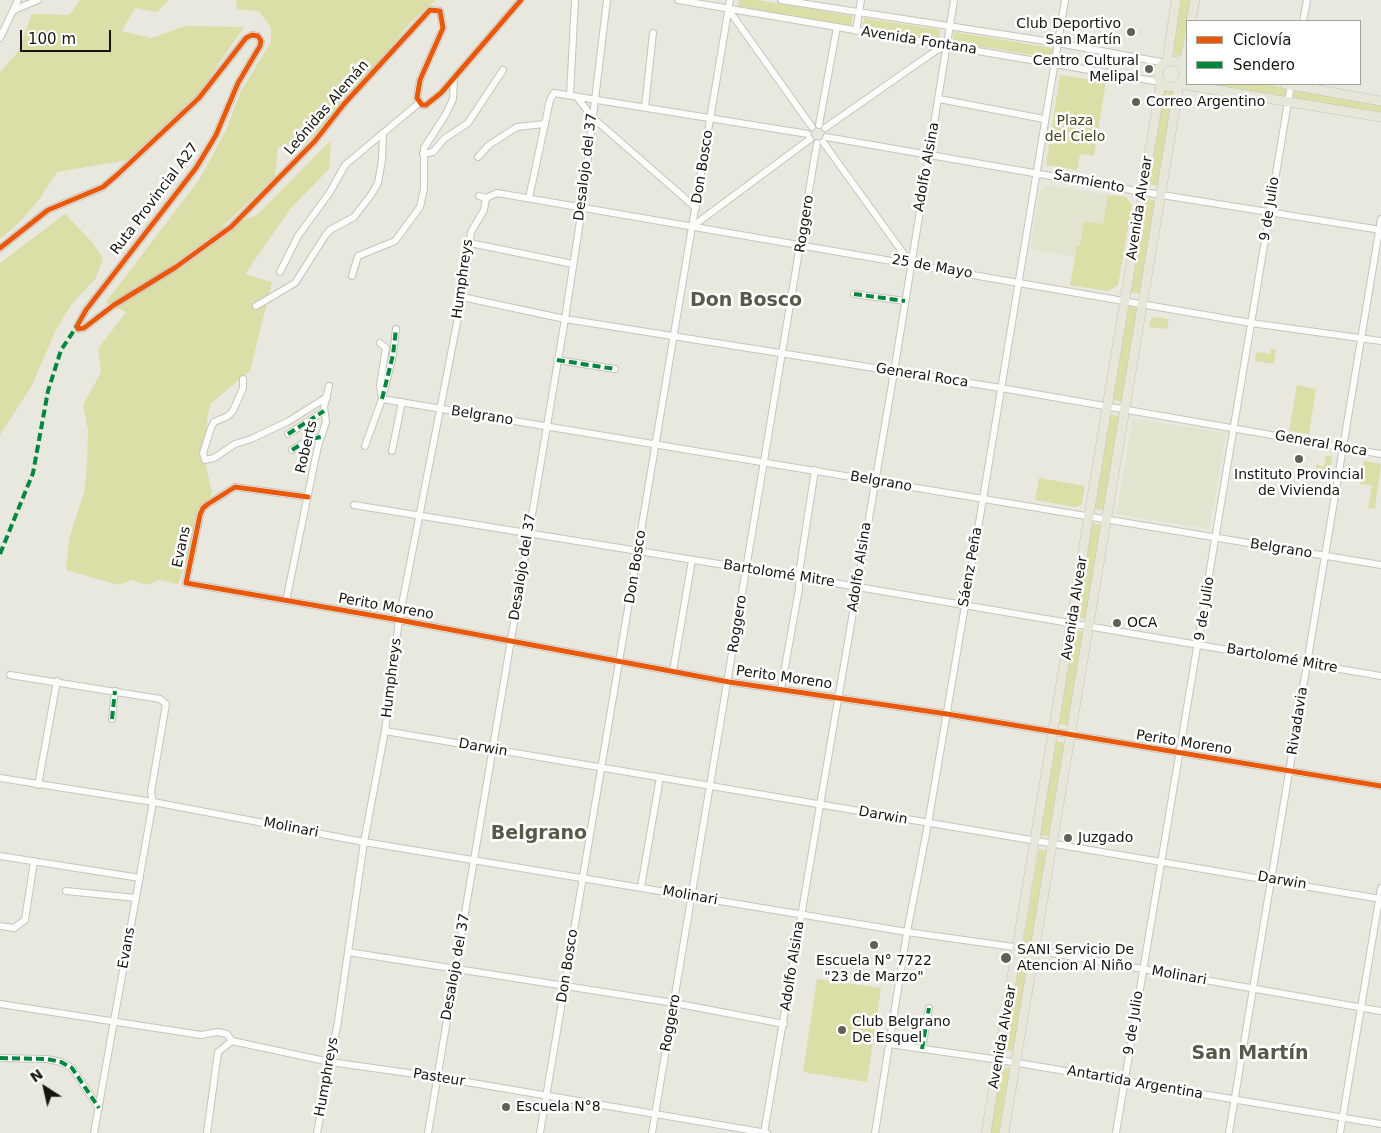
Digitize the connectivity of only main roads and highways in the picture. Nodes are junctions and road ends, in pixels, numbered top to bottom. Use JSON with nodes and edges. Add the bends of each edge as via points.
{"nodes":[{"id":1,"x":1176,"y":0,"type":"edge"},
{"id":2,"x":1195,"y":0,"type":"edge"},
{"id":3,"x":1192,"y":20,"type":"edge"},
{"id":4,"x":1186,"y":55,"type":"edge"},
{"id":5,"x":1166,"y":62,"type":"junction"},
{"id":6,"x":1184,"y":69,"type":"edge"},
{"id":7,"x":1160,"y":82,"type":"junction"},
{"id":8,"x":1179,"y":84,"type":"junction"},
{"id":9,"x":1294,"y":85,"type":"edge"},
{"id":10,"x":1381,"y":101,"type":"edge"},
{"id":11,"x":1381,"y":117,"type":"edge"},
{"id":12,"x":986,"y":1133,"type":"edge"},
{"id":13,"x":1004,"y":1133,"type":"edge"}],
"edges":[{"from":1,"to":5,"type":"main road"},
{"from":2,"to":3,"type":"main road"},
{"from":4,"to":6,"type":"main road"},
{"from":5,"to":6,"type":"main road","via":[[1177,63]]},
{"from":5,"to":7,"type":"main road","via":[[1158,72]]},
{"from":6,"to":8,"type":"main road"},
{"from":7,"to":8,"type":"main road","via":[[1171,88]]},
{"from":7,"to":12,"type":"main road","name":"Avenida Alvear"},
{"from":8,"to":11,"type":"main road"},
{"from":8,"to":13,"type":"main road","name":"Avenida Alvear"},
{"from":9,"to":10,"type":"main road"}]}
